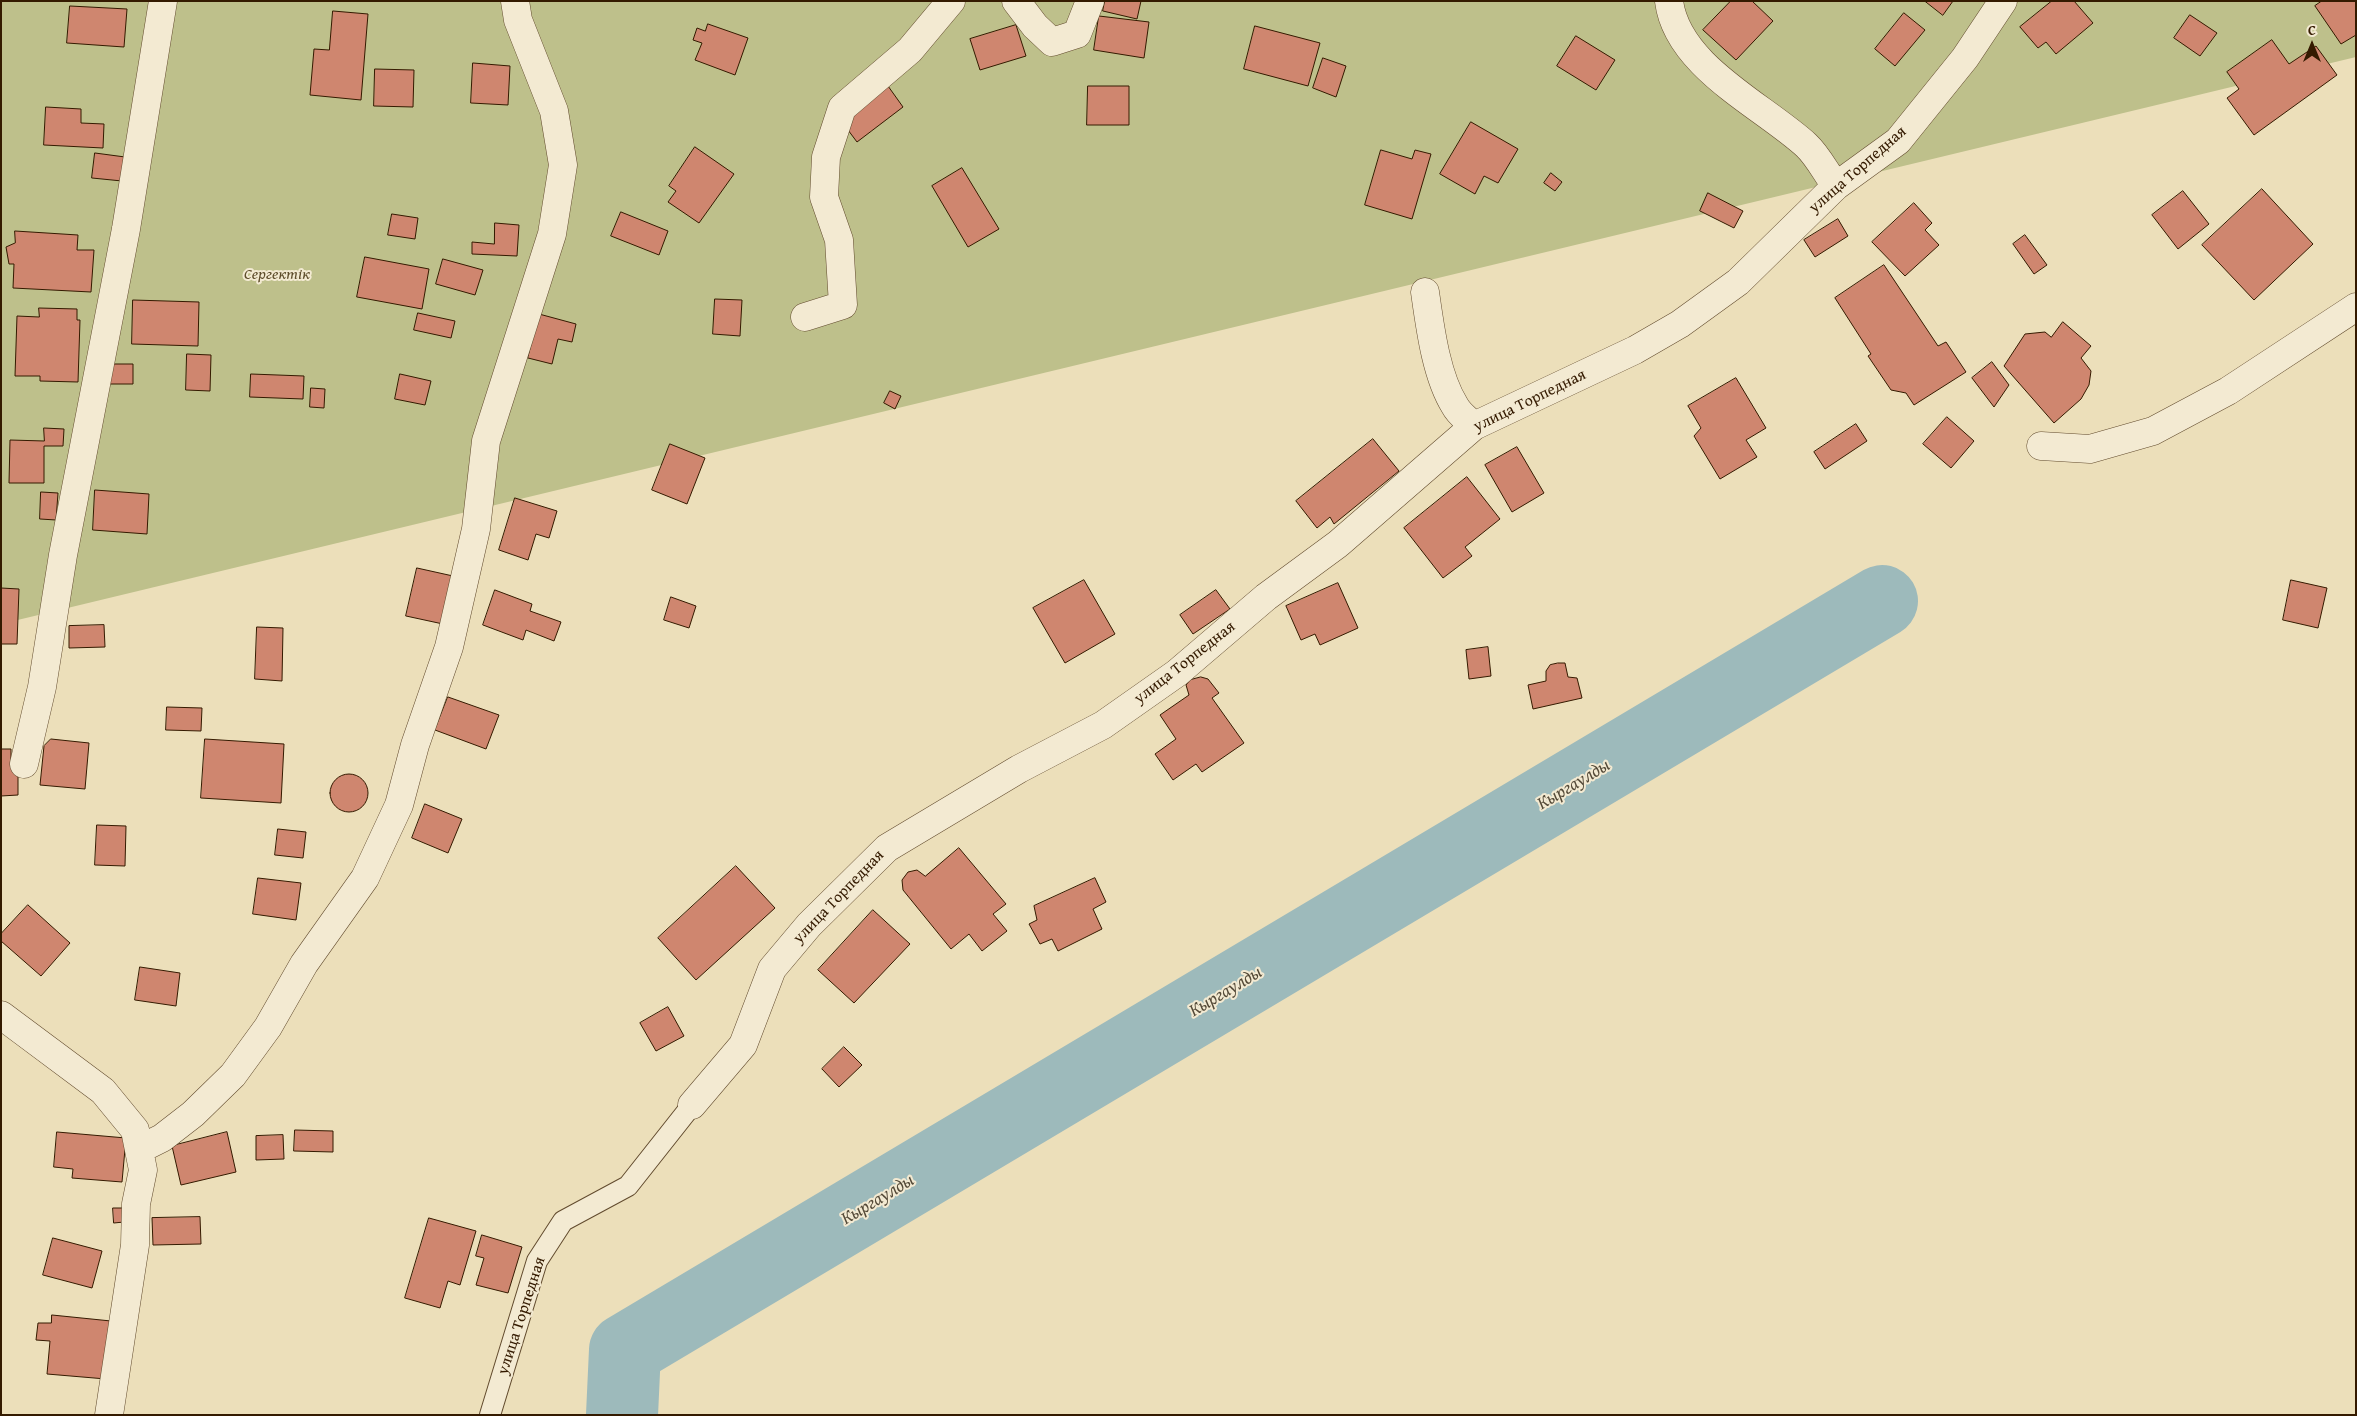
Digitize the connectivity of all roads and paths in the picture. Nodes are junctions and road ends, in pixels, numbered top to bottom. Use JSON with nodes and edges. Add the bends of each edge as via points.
{"nodes":[{"id":1,"x":163,"y":1,"type":"edge"},
{"id":2,"x":515,"y":1,"type":"edge"},
{"id":3,"x":950,"y":1,"type":"edge"},
{"id":4,"x":1016,"y":1,"type":"edge"},
{"id":5,"x":1090,"y":1,"type":"edge"},
{"id":6,"x":1669,"y":1,"type":"edge"},
{"id":7,"x":2003,"y":1,"type":"edge"},
{"id":8,"x":1836,"y":186,"type":"junction"},
{"id":9,"x":1425,"y":292,"type":"dead end"},
{"id":10,"x":2356,"y":307,"type":"edge"},
{"id":11,"x":805,"y":317,"type":"dead end"},
{"id":12,"x":1474,"y":426,"type":"junction"},
{"id":13,"x":2040,"y":446,"type":"dead end"},
{"id":14,"x":24,"y":764,"type":"dead end"},
{"id":15,"x":1,"y":1015,"type":"edge"},
{"id":16,"x":692,"y":1105,"type":"joint"},
{"id":17,"x":140,"y":1149,"type":"junction"},
{"id":18,"x":108,"y":1415,"type":"edge"},
{"id":19,"x":490,"y":1415,"type":"edge"}],
"edges":[{"from":1,"to":14,"type":"street","via":[[126,229],[67,536],[42,686]]},
{"from":2,"to":17,"type":"street","via":[[518,20],[554,111],[562,173],[552,234],[486,441],[476,529],[449,647],[415,745],[399,805],[365,878],[304,964],[268,1027],[233,1075],[194,1114],[162,1138]]},
{"from":3,"to":11,"type":"street","via":[[910,50],[842,108],[826,157],[824,197],[839,240],[843,305]]},
{"from":4,"to":5,"type":"street","via":[[1052,42],[1077,34]]},
{"from":6,"to":8,"type":"street","via":[[1680,36],[1722,82],[1808,147]]},
{"from":7,"to":8,"type":"street","name":"улица Торпедная","via":[[1965,58],[1898,141]]},
{"from":8,"to":12,"type":"street","name":"улица Торпедная","via":[[1738,282],[1680,324],[1634,350]]},
{"from":9,"to":12,"type":"street","via":[[1431,334],[1444,382],[1455,407]]},
{"from":10,"to":13,"type":"street","via":[[2228,390],[2154,431],[2090,449]]},
{"from":12,"to":16,"type":"street","name":"улица Торпедная","via":[[1338,544],[1125,710],[887,848],[809,925],[772,969],[743,1045]]},
{"from":15,"to":17,"type":"street","via":[[102,1091],[135,1130]]},
{"from":16,"to":19,"type":"lane","name":"улица Торпедная","via":[[628,1186],[563,1221],[542,1253]]},
{"from":17,"to":18,"type":"street","via":[[143,1170],[136,1204],[135,1244]]}]}
